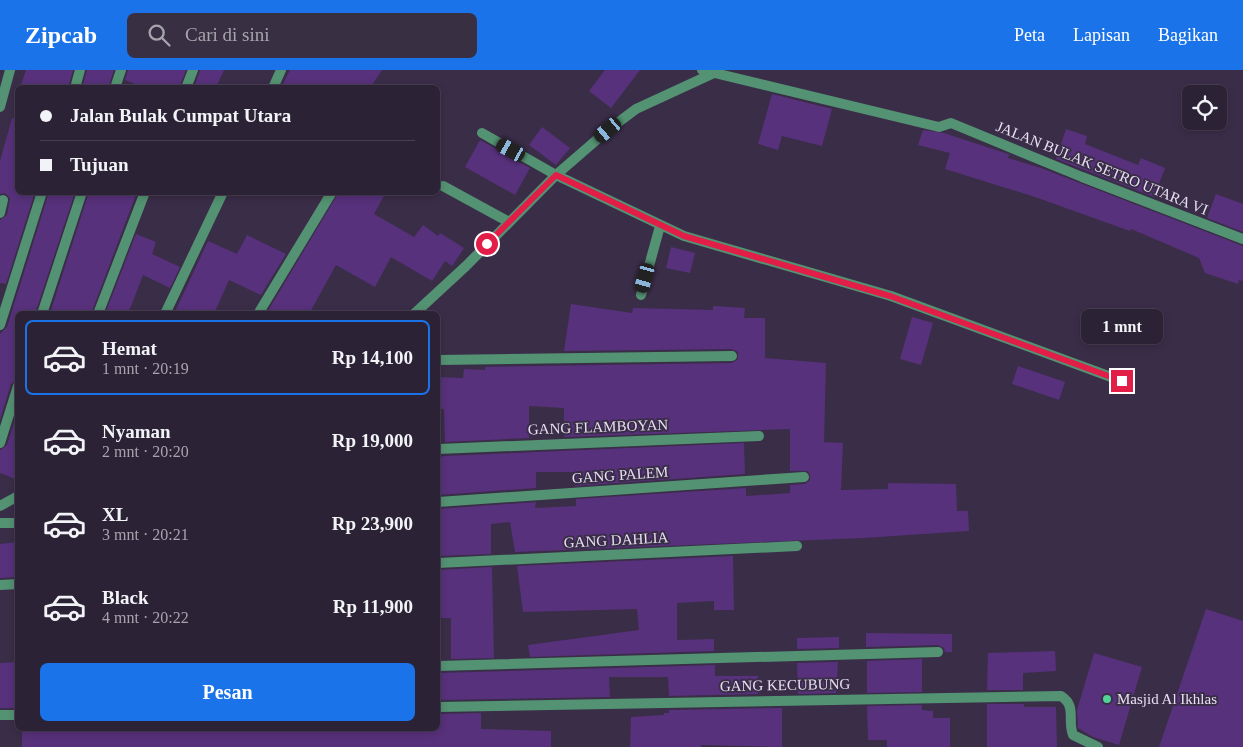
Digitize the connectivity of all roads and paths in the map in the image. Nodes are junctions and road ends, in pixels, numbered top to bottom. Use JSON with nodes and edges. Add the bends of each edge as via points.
{"nodes":[{"id":1,"x":10,"y":70,"type":"edge"},
{"id":2,"x":80,"y":70,"type":"edge"},
{"id":3,"x":121,"y":70,"type":"edge"},
{"id":4,"x":193,"y":70,"type":"edge"},
{"id":5,"x":281,"y":70,"type":"edge"},
{"id":6,"x":702,"y":70,"type":"edge"},
{"id":7,"x":715,"y":72,"type":"edge"},
{"id":8,"x":76,"y":85,"type":"edge"},
{"id":9,"x":116,"y":85,"type":"edge"},
{"id":10,"x":187,"y":85,"type":"edge"},
{"id":11,"x":274,"y":85,"type":"edge"},
{"id":12,"x":0,"y":107,"type":"edge"},
{"id":13,"x":482,"y":133,"type":"dead end"},
{"id":14,"x":556,"y":175,"type":"junction"},
{"id":15,"x":443,"y":186,"type":"dead end"},
{"id":16,"x":41,"y":195,"type":"edge"},
{"id":17,"x":81,"y":195,"type":"edge"},
{"id":18,"x":144,"y":195,"type":"edge"},
{"id":19,"x":222,"y":195,"type":"edge"},
{"id":20,"x":330,"y":195,"type":"edge"},
{"id":21,"x":3,"y":200,"type":"dead end"},
{"id":22,"x":0,"y":213,"type":"edge"},
{"id":23,"x":509,"y":222,"type":"junction"},
{"id":24,"x":660,"y":226,"type":"junction"},
{"id":25,"x":1243,"y":239,"type":"edge"},
{"id":26,"x":640,"y":295,"type":"dead end"},
{"id":27,"x":43,"y":311,"type":"edge"},
{"id":28,"x":99,"y":311,"type":"edge"},
{"id":29,"x":166,"y":311,"type":"edge"},
{"id":30,"x":260,"y":311,"type":"edge"},
{"id":31,"x":417,"y":311,"type":"edge"},
{"id":32,"x":0,"y":325,"type":"edge"},
{"id":33,"x":732,"y":356,"type":"dead end"},
{"id":34,"x":440,"y":360,"type":"edge"},
{"id":35,"x":1122,"y":381,"type":"dead end"},
{"id":36,"x":15,"y":396,"type":"edge"},
{"id":37,"x":760,"y":436,"type":"dead end"},
{"id":38,"x":0,"y":443,"type":"edge"},
{"id":39,"x":440,"y":449,"type":"edge"},
{"id":40,"x":804,"y":477,"type":"dead end"},
{"id":41,"x":15,"y":498,"type":"edge"},
{"id":42,"x":440,"y":502,"type":"edge"},
{"id":43,"x":0,"y":506,"type":"edge"},
{"id":44,"x":0,"y":523,"type":"edge"},
{"id":45,"x":15,"y":523,"type":"edge"},
{"id":46,"x":797,"y":546,"type":"dead end"},
{"id":47,"x":440,"y":563,"type":"edge"},
{"id":48,"x":15,"y":584,"type":"edge"},
{"id":49,"x":0,"y":585,"type":"edge"},
{"id":50,"x":938,"y":652,"type":"dead end"},
{"id":51,"x":440,"y":666,"type":"edge"},
{"id":52,"x":440,"y":707,"type":"edge"},
{"id":53,"x":0,"y":715,"type":"edge"},
{"id":54,"x":15,"y":715,"type":"edge"},
{"id":55,"x":1098,"y":747,"type":"edge"}],
"edges":[{"from":1,"to":12,"type":"street"},
{"from":2,"to":8,"type":"street"},
{"from":3,"to":9,"type":"street"},
{"from":4,"to":10,"type":"street"},
{"from":5,"to":11,"type":"street"},
{"from":6,"to":7,"type":"street"},
{"from":7,"to":14,"type":"street","via":[[636,109]]},
{"from":7,"to":25,"type":"street","name":"JALAN BULAK SETRO UTARA VI","via":[[939,127],[951,123],[1082,178]]},
{"from":13,"to":14,"type":"street"},
{"from":14,"to":23,"type":"street"},
{"from":14,"to":24,"type":"street"},
{"from":15,"to":23,"type":"street"},
{"from":16,"to":32,"type":"street"},
{"from":17,"to":27,"type":"street"},
{"from":18,"to":28,"type":"street"},
{"from":19,"to":29,"type":"street"},
{"from":20,"to":30,"type":"street"},
{"from":21,"to":22,"type":"street"},
{"from":23,"to":31,"type":"street"},
{"from":24,"to":26,"type":"street"},
{"from":24,"to":35,"type":"street","via":[[684,236],[890,296]]},
{"from":33,"to":34,"type":"street"},
{"from":36,"to":38,"type":"street"},
{"from":37,"to":39,"type":"street","name":"GANG FLAMBOYAN"},
{"from":40,"to":42,"type":"street","name":"GANG PALEM"},
{"from":41,"to":43,"type":"street"},
{"from":44,"to":45,"type":"street"},
{"from":46,"to":47,"type":"street","name":"GANG DAHLIA"},
{"from":48,"to":49,"type":"street"},
{"from":50,"to":51,"type":"street"},
{"from":52,"to":55,"type":"street","name":"GANG KECUBUNG","via":[[1061,696],[1072,708],[1074,738]]},
{"from":53,"to":54,"type":"street"}]}
